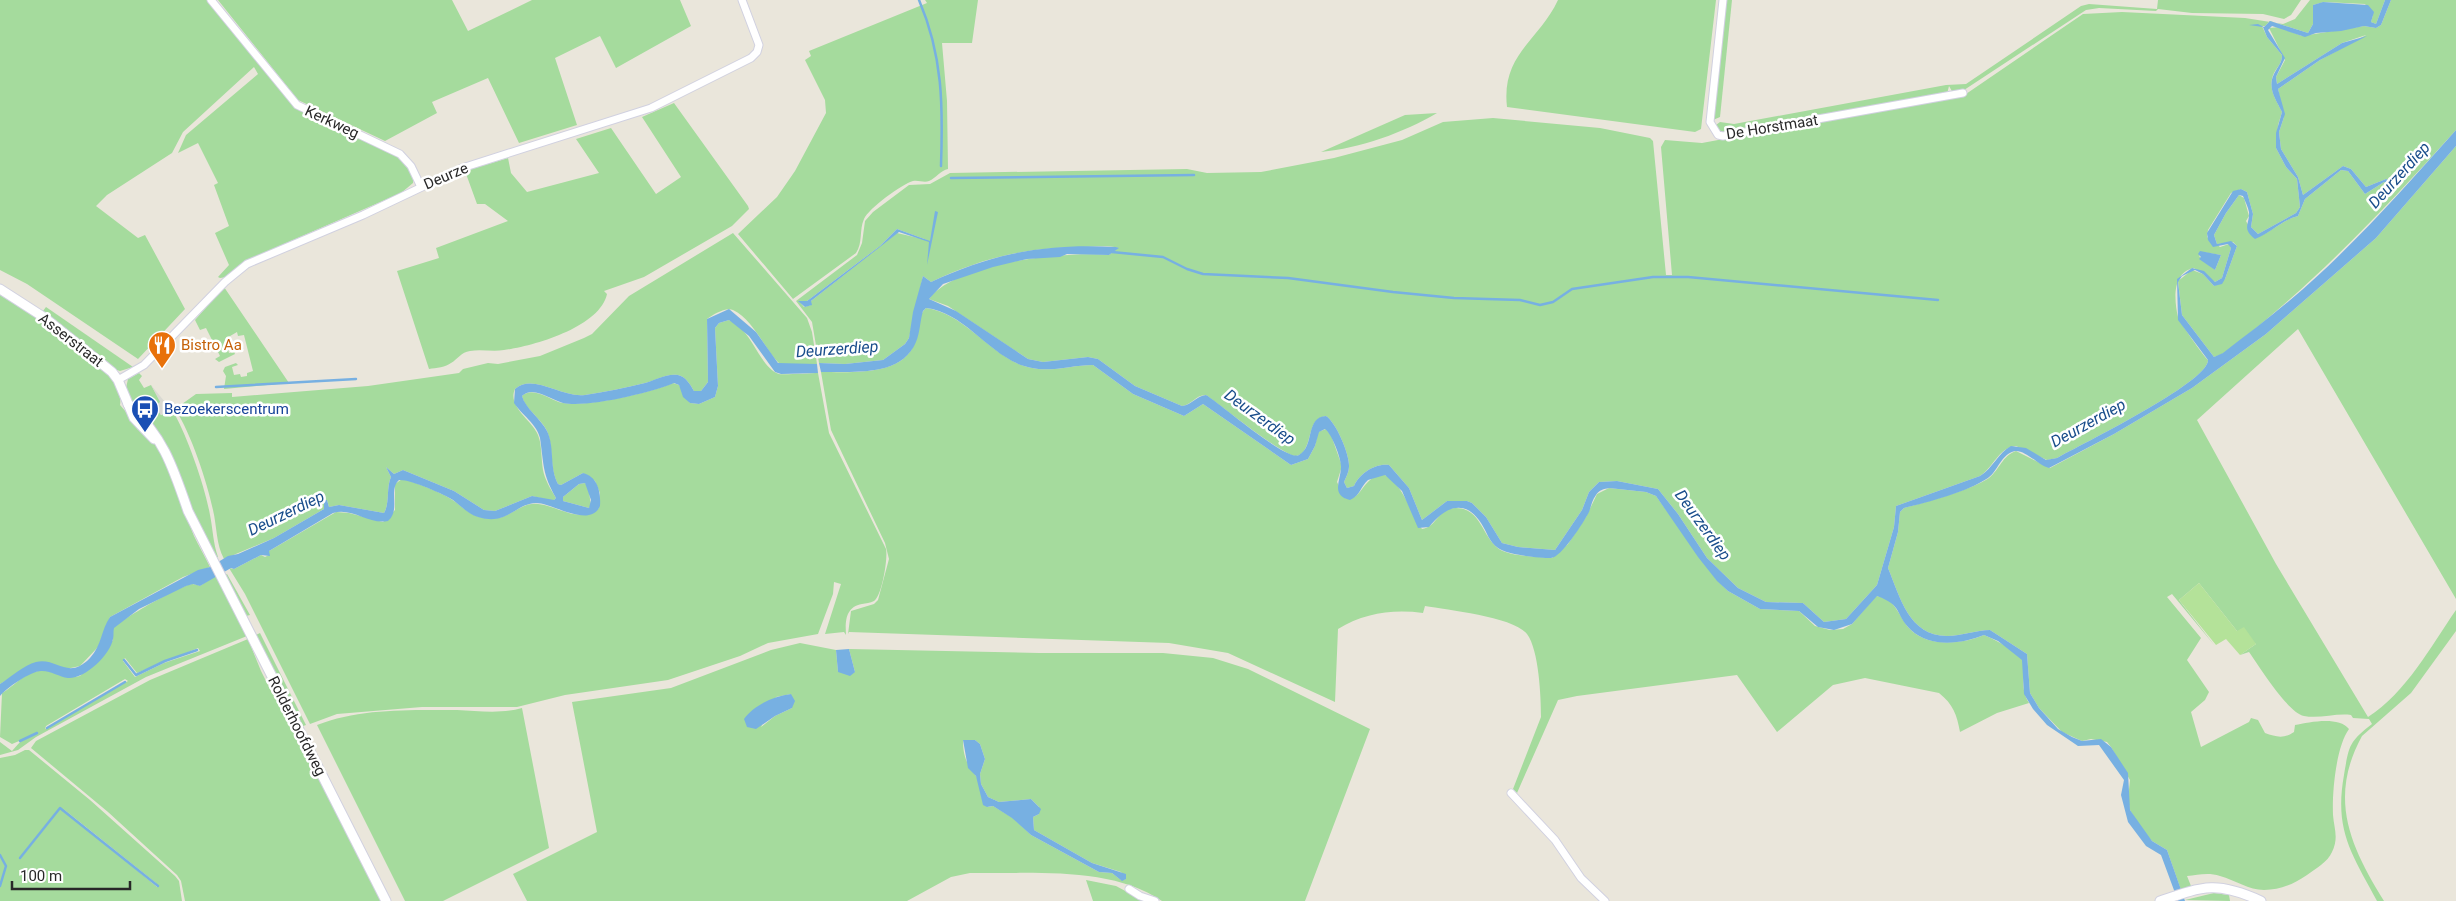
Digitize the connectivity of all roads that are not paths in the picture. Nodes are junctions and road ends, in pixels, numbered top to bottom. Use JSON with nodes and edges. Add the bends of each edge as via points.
{"nodes":[{"id":1,"x":211,"y":0,"type":"edge"},
{"id":2,"x":742,"y":0,"type":"edge"},
{"id":3,"x":1723,"y":0,"type":"edge"},
{"id":4,"x":1963,"y":93,"type":"dead end"},
{"id":5,"x":421,"y":187,"type":"junction"},
{"id":6,"x":0,"y":289,"type":"edge"},
{"id":7,"x":118,"y":380,"type":"junction"},
{"id":8,"x":211,"y":555,"type":"joint"},
{"id":9,"x":1511,"y":794,"type":"dead end"},
{"id":10,"x":1129,"y":889,"type":"dead end"},
{"id":11,"x":386,"y":901,"type":"edge"},
{"id":12,"x":1155,"y":901,"type":"edge"},
{"id":13,"x":1605,"y":901,"type":"edge"},
{"id":14,"x":2160,"y":901,"type":"edge"},
{"id":15,"x":2261,"y":901,"type":"edge"}],
"edges":[{"from":1,"to":5,"type":"street","name":"Kerkweg","via":[[297,105],[400,154],[411,166]]},
{"from":2,"to":5,"type":"street","name":"Deurze","via":[[759,45],[751,58],[651,108],[462,168]]},
{"from":3,"to":4,"type":"street","name":"De Horstmaat","via":[[1710,122],[1718,135]]},
{"from":5,"to":7,"type":"street","name":"Deurze","via":[[247,264],[225,282],[144,365]]},
{"from":6,"to":7,"type":"main road","name":"Asserstraat","via":[[45,318]]},
{"from":7,"to":8,"type":"main road","name":"Asserstraat","via":[[128,404],[147,422],[174,469],[188,511]]},
{"from":8,"to":11,"type":"main road","name":"Rolderhoofdweg"},
{"from":9,"to":13,"type":"street","via":[[1555,840],[1582,878]]},
{"from":10,"to":12,"type":"street"},
{"from":14,"to":15,"type":"main road","via":[[2214,886],[2242,892]]}]}
